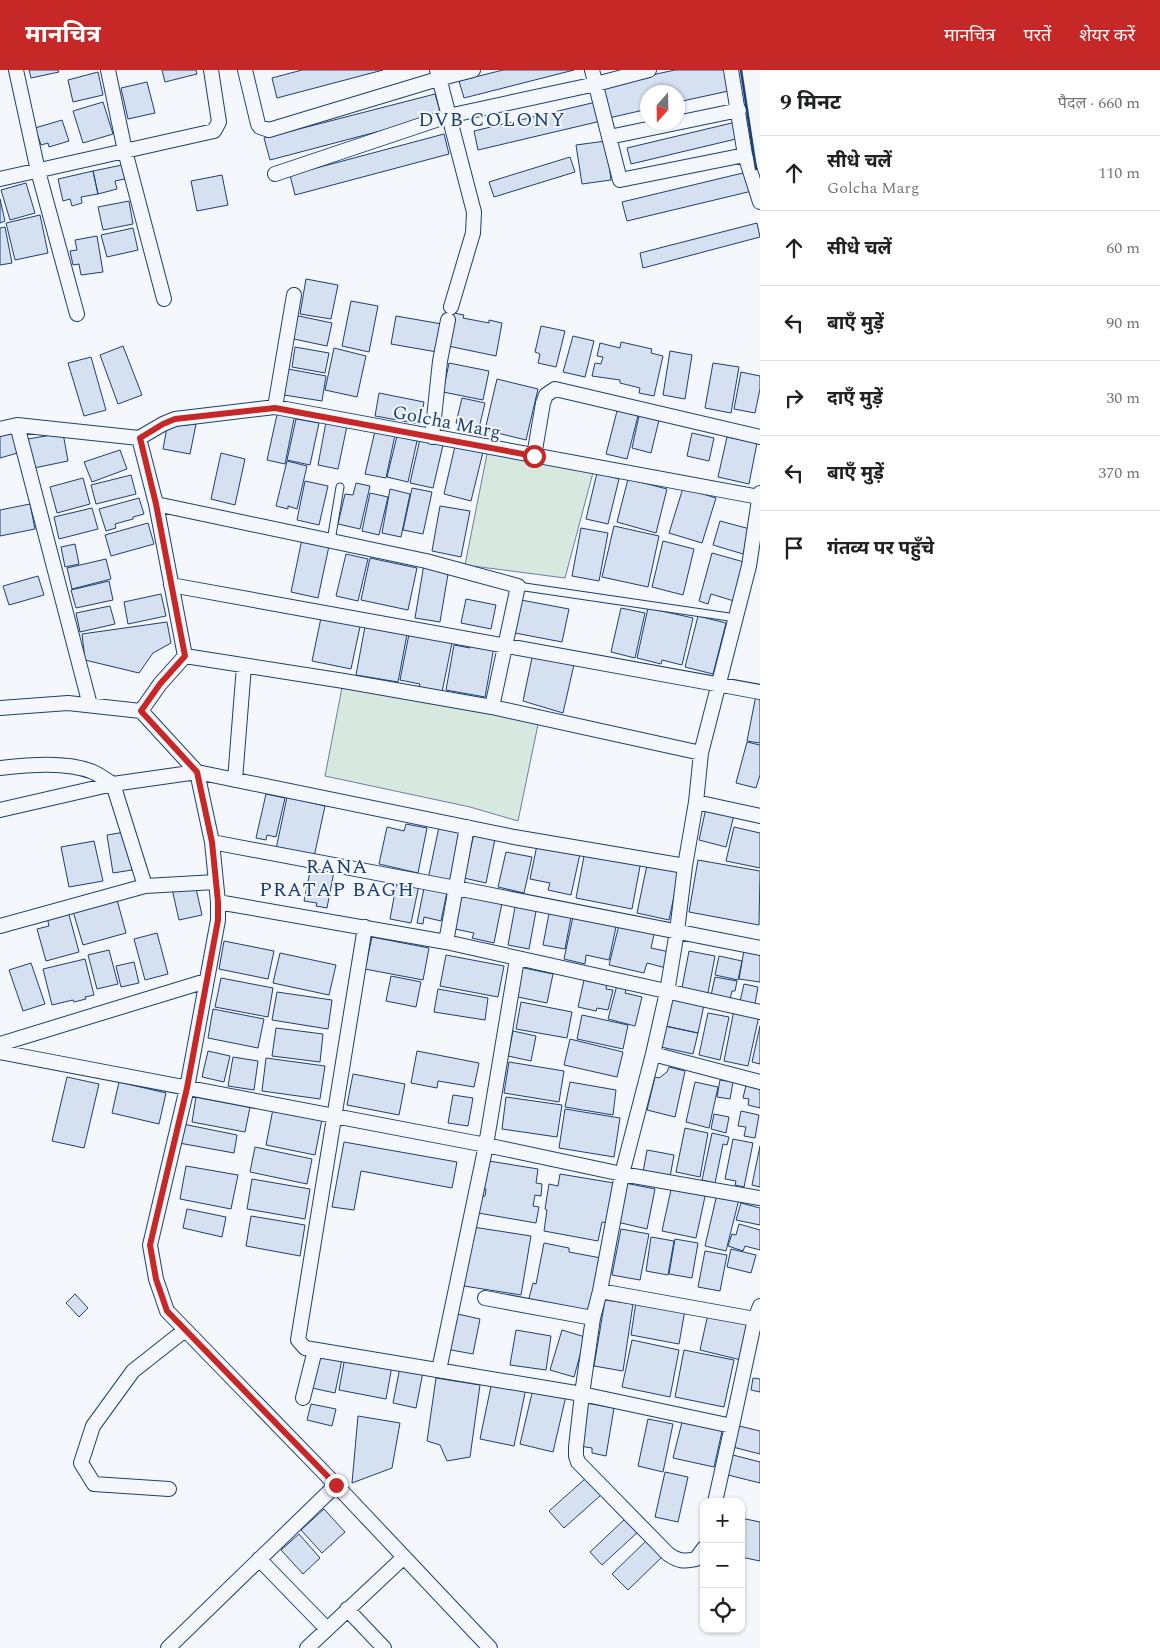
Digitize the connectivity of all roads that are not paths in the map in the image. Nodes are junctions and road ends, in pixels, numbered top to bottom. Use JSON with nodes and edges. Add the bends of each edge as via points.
{"nodes":[{"id":1,"x":16,"y":70,"type":"edge"},
{"id":2,"x":108,"y":70,"type":"edge"},
{"id":3,"x":211,"y":70,"type":"edge"},
{"id":4,"x":245,"y":70,"type":"edge"},
{"id":5,"x":473,"y":70,"type":"edge"},
{"id":6,"x":592,"y":70,"type":"edge"},
{"id":7,"x":649,"y":70,"type":"edge"},
{"id":8,"x":731,"y":70,"type":"edge"},
{"id":9,"x":438,"y":74,"type":"edge"},
{"id":10,"x":596,"y":84,"type":"junction"},
{"id":11,"x":739,"y":110,"type":"junction"},
{"id":12,"x":448,"y":116,"type":"junction"},
{"id":13,"x":609,"y":138,"type":"junction"},
{"id":14,"x":125,"y":151,"type":"junction"},
{"id":15,"x":745,"y":155,"type":"junction"},
{"id":16,"x":38,"y":171,"type":"junction"},
{"id":17,"x":275,"y":174,"type":"dead end"},
{"id":18,"x":0,"y":180,"type":"edge"},
{"id":19,"x":760,"y":202,"type":"edge"},
{"id":20,"x":294,"y":295,"type":"dead end"},
{"id":21,"x":164,"y":299,"type":"dead end"},
{"id":22,"x":77,"y":314,"type":"dead end"},
{"id":23,"x":275,"y":408,"type":"junction"},
{"id":24,"x":17,"y":425,"type":"junction"},
{"id":25,"x":0,"y":429,"type":"edge"},
{"id":26,"x":432,"y":437,"type":"junction"},
{"id":27,"x":760,"y":437,"type":"edge"},
{"id":28,"x":140,"y":438,"type":"junction"},
{"id":29,"x":534,"y":456,"type":"junction"},
{"id":30,"x":340,"y":487,"type":"dead end"},
{"id":31,"x":760,"y":495,"type":"edge"},
{"id":32,"x":156,"y":504,"type":"junction"},
{"id":33,"x":331,"y":542,"type":"junction"},
{"id":34,"x":754,"y":567,"type":"edge"},
{"id":35,"x":171,"y":585,"type":"junction"},
{"id":36,"x":518,"y":586,"type":"junction"},
{"id":37,"x":736,"y":618,"type":"junction"},
{"id":38,"x":505,"y":645,"type":"junction"},
{"id":39,"x":185,"y":656,"type":"junction"},
{"id":40,"x":244,"y":666,"type":"junction"},
{"id":41,"x":718,"y":685,"type":"junction"},
{"id":42,"x":760,"y":692,"type":"edge"},
{"id":43,"x":90,"y":705,"type":"junction"},
{"id":44,"x":492,"y":707,"type":"junction"},
{"id":45,"x":0,"y":708,"type":"edge"},
{"id":46,"x":141,"y":711,"type":"junction"},
{"id":47,"x":701,"y":753,"type":"junction"},
{"id":48,"x":0,"y":768,"type":"edge"},
{"id":49,"x":197,"y":772,"type":"junction"},
{"id":50,"x":235,"y":780,"type":"junction"},
{"id":51,"x":113,"y":784,"type":"junction"},
{"id":52,"x":696,"y":802,"type":"junction"},
{"id":53,"x":0,"y":810,"type":"edge"},
{"id":54,"x":760,"y":816,"type":"edge"},
{"id":55,"x":467,"y":826,"type":"junction"},
{"id":56,"x":212,"y":842,"type":"junction"},
{"id":57,"x":685,"y":866,"type":"junction"},
{"id":58,"x":216,"y":882,"type":"junction"},
{"id":59,"x":145,"y":886,"type":"junction"},
{"id":60,"x":456,"y":888,"type":"junction"},
{"id":61,"x":218,"y":902,"type":"junction"},
{"id":62,"x":0,"y":926,"type":"edge"},
{"id":63,"x":365,"y":927,"type":"junction"},
{"id":64,"x":677,"y":931,"type":"junction"},
{"id":65,"x":446,"y":942,"type":"junction"},
{"id":66,"x":760,"y":948,"type":"edge"},
{"id":67,"x":516,"y":958,"type":"junction"},
{"id":68,"x":206,"y":980,"type":"junction"},
{"id":69,"x":667,"y":992,"type":"junction"},
{"id":70,"x":760,"y":1012,"type":"edge"},
{"id":71,"x":0,"y":1044,"type":"edge"},
{"id":72,"x":0,"y":1052,"type":"edge"},
{"id":73,"x":653,"y":1054,"type":"junction"},
{"id":74,"x":760,"y":1082,"type":"edge"},
{"id":75,"x":187,"y":1088,"type":"junction"},
{"id":76,"x":334,"y":1116,"type":"junction"},
{"id":77,"x":486,"y":1145,"type":"junction"},
{"id":78,"x":622,"y":1174,"type":"junction"},
{"id":79,"x":760,"y":1198,"type":"edge"},
{"id":80,"x":600,"y":1291,"type":"junction"},
{"id":81,"x":485,"y":1298,"type":"dead end"},
{"id":82,"x":758,"y":1312,"type":"edge"},
{"id":83,"x":593,"y":1318,"type":"junction"},
{"id":84,"x":185,"y":1330,"type":"junction"},
{"id":85,"x":315,"y":1350,"type":"junction"},
{"id":86,"x":439,"y":1370,"type":"junction"},
{"id":87,"x":582,"y":1394,"type":"junction"},
{"id":88,"x":303,"y":1398,"type":"dead end"},
{"id":89,"x":732,"y":1426,"type":"junction"},
{"id":90,"x":336,"y":1485,"type":"junction"},
{"id":91,"x":169,"y":1489,"type":"dead end"},
{"id":92,"x":717,"y":1498,"type":"edge"},
{"id":93,"x":700,"y":1554,"type":"edge"},
{"id":94,"x":404,"y":1557,"type":"junction"},
{"id":95,"x":259,"y":1559,"type":"junction"},
{"id":96,"x":347,"y":1609,"type":"junction"},
{"id":97,"x":327,"y":1629,"type":"junction"},
{"id":98,"x":168,"y":1648,"type":"edge"},
{"id":99,"x":307,"y":1648,"type":"edge"},
{"id":100,"x":384,"y":1648,"type":"edge"},
{"id":101,"x":490,"y":1648,"type":"edge"}],
"edges":[{"from":1,"to":16,"type":"street"},
{"from":2,"to":14,"type":"street"},
{"from":3,"to":14,"type":"street","via":[[219,122],[214,131]]},
{"from":4,"to":9,"type":"street","via":[[258,124],[269,130]]},
{"from":5,"to":9,"type":"street"},
{"from":6,"to":10,"type":"street"},
{"from":7,"to":10,"type":"street"},
{"from":8,"to":11,"type":"street"},
{"from":9,"to":12,"type":"street"},
{"from":10,"to":12,"type":"street"},
{"from":10,"to":13,"type":"street"},
{"from":11,"to":13,"type":"street"},
{"from":11,"to":15,"type":"street"},
{"from":12,"to":17,"type":"street"},
{"from":12,"to":26,"type":"street","via":[[474,212],[473,233],[440,361]]},
{"from":13,"to":15,"type":"street","via":[[620,180]]},
{"from":14,"to":16,"type":"street"},
{"from":14,"to":21,"type":"street"},
{"from":15,"to":19,"type":"street"},
{"from":16,"to":18,"type":"street"},
{"from":16,"to":22,"type":"street"},
{"from":20,"to":23,"type":"street"},
{"from":23,"to":26,"type":"street","name":"Golcha Marg"},
{"from":23,"to":28,"type":"street","name":"Golcha Marg","via":[[175,419]]},
{"from":24,"to":25,"type":"street"},
{"from":24,"to":28,"type":"street"},
{"from":24,"to":43,"type":"street"},
{"from":26,"to":29,"type":"street","name":"Golcha Marg"},
{"from":27,"to":29,"type":"street","via":[[555,389],[546,395],[543,403]]},
{"from":28,"to":32,"type":"street"},
{"from":29,"to":31,"type":"street","name":"Golcha Marg"},
{"from":30,"to":33,"type":"lane"},
{"from":31,"to":34,"type":"street"},
{"from":32,"to":33,"type":"street"},
{"from":32,"to":35,"type":"street"},
{"from":33,"to":36,"type":"street","via":[[426,561]]},
{"from":34,"to":37,"type":"street"},
{"from":35,"to":38,"type":"street"},
{"from":35,"to":39,"type":"street"},
{"from":36,"to":37,"type":"lane"},
{"from":36,"to":38,"type":"street"},
{"from":37,"to":41,"type":"street"},
{"from":38,"to":41,"type":"street"},
{"from":38,"to":44,"type":"street"},
{"from":39,"to":40,"type":"street"},
{"from":39,"to":46,"type":"street"},
{"from":40,"to":44,"type":"street"},
{"from":40,"to":50,"type":"street"},
{"from":41,"to":42,"type":"street"},
{"from":41,"to":47,"type":"street"},
{"from":43,"to":45,"type":"street","via":[[68,703]]},
{"from":43,"to":46,"type":"street"},
{"from":44,"to":47,"type":"street"},
{"from":46,"to":49,"type":"street"},
{"from":47,"to":52,"type":"street"},
{"from":48,"to":51,"type":"street","via":[[36,764],[80,768]]},
{"from":49,"to":50,"type":"street"},
{"from":49,"to":51,"type":"street"},
{"from":49,"to":56,"type":"street"},
{"from":50,"to":55,"type":"street"},
{"from":51,"to":53,"type":"street"},
{"from":51,"to":59,"type":"street"},
{"from":52,"to":54,"type":"street"},
{"from":52,"to":57,"type":"street"},
{"from":55,"to":57,"type":"street"},
{"from":55,"to":60,"type":"street"},
{"from":56,"to":58,"type":"street"},
{"from":56,"to":60,"type":"street"},
{"from":57,"to":64,"type":"street"},
{"from":58,"to":59,"type":"street"},
{"from":58,"to":61,"type":"street"},
{"from":59,"to":62,"type":"street"},
{"from":60,"to":64,"type":"street"},
{"from":60,"to":65,"type":"street"},
{"from":61,"to":63,"type":"street"},
{"from":61,"to":68,"type":"street","via":[[218,920]]},
{"from":63,"to":65,"type":"street"},
{"from":63,"to":76,"type":"street"},
{"from":64,"to":66,"type":"street"},
{"from":64,"to":69,"type":"street"},
{"from":65,"to":67,"type":"street"},
{"from":67,"to":69,"type":"street"},
{"from":67,"to":77,"type":"street"},
{"from":68,"to":71,"type":"street"},
{"from":68,"to":75,"type":"street"},
{"from":69,"to":70,"type":"street"},
{"from":69,"to":73,"type":"street"},
{"from":72,"to":75,"type":"street"},
{"from":73,"to":74,"type":"street"},
{"from":73,"to":78,"type":"street"},
{"from":75,"to":76,"type":"street"},
{"from":75,"to":84,"type":"street","via":[[150,1245],[156,1279],[167,1311]]},
{"from":76,"to":77,"type":"street"},
{"from":76,"to":85,"type":"street","via":[[298,1340],[305,1348]]},
{"from":77,"to":78,"type":"street"},
{"from":77,"to":86,"type":"street"},
{"from":78,"to":79,"type":"street"},
{"from":78,"to":80,"type":"street"},
{"from":80,"to":82,"type":"street"},
{"from":80,"to":83,"type":"street"},
{"from":81,"to":83,"type":"street"},
{"from":82,"to":89,"type":"street"},
{"from":83,"to":87,"type":"street"},
{"from":84,"to":90,"type":"street"},
{"from":84,"to":91,"type":"street","via":[[134,1371],[93,1426],[81,1463],[94,1484]]},
{"from":85,"to":86,"type":"street"},
{"from":85,"to":88,"type":"street"},
{"from":86,"to":87,"type":"street"},
{"from":87,"to":89,"type":"street"},
{"from":87,"to":93,"type":"street","via":[[576,1447],[578,1462],[668,1554],[687,1562]]},
{"from":89,"to":92,"type":"street"},
{"from":90,"to":94,"type":"street"},
{"from":90,"to":95,"type":"street"},
{"from":94,"to":96,"type":"street"},
{"from":94,"to":101,"type":"street"},
{"from":95,"to":97,"type":"street"},
{"from":95,"to":98,"type":"street"},
{"from":96,"to":97,"type":"street"},
{"from":96,"to":100,"type":"street"},
{"from":97,"to":99,"type":"street"}]}
